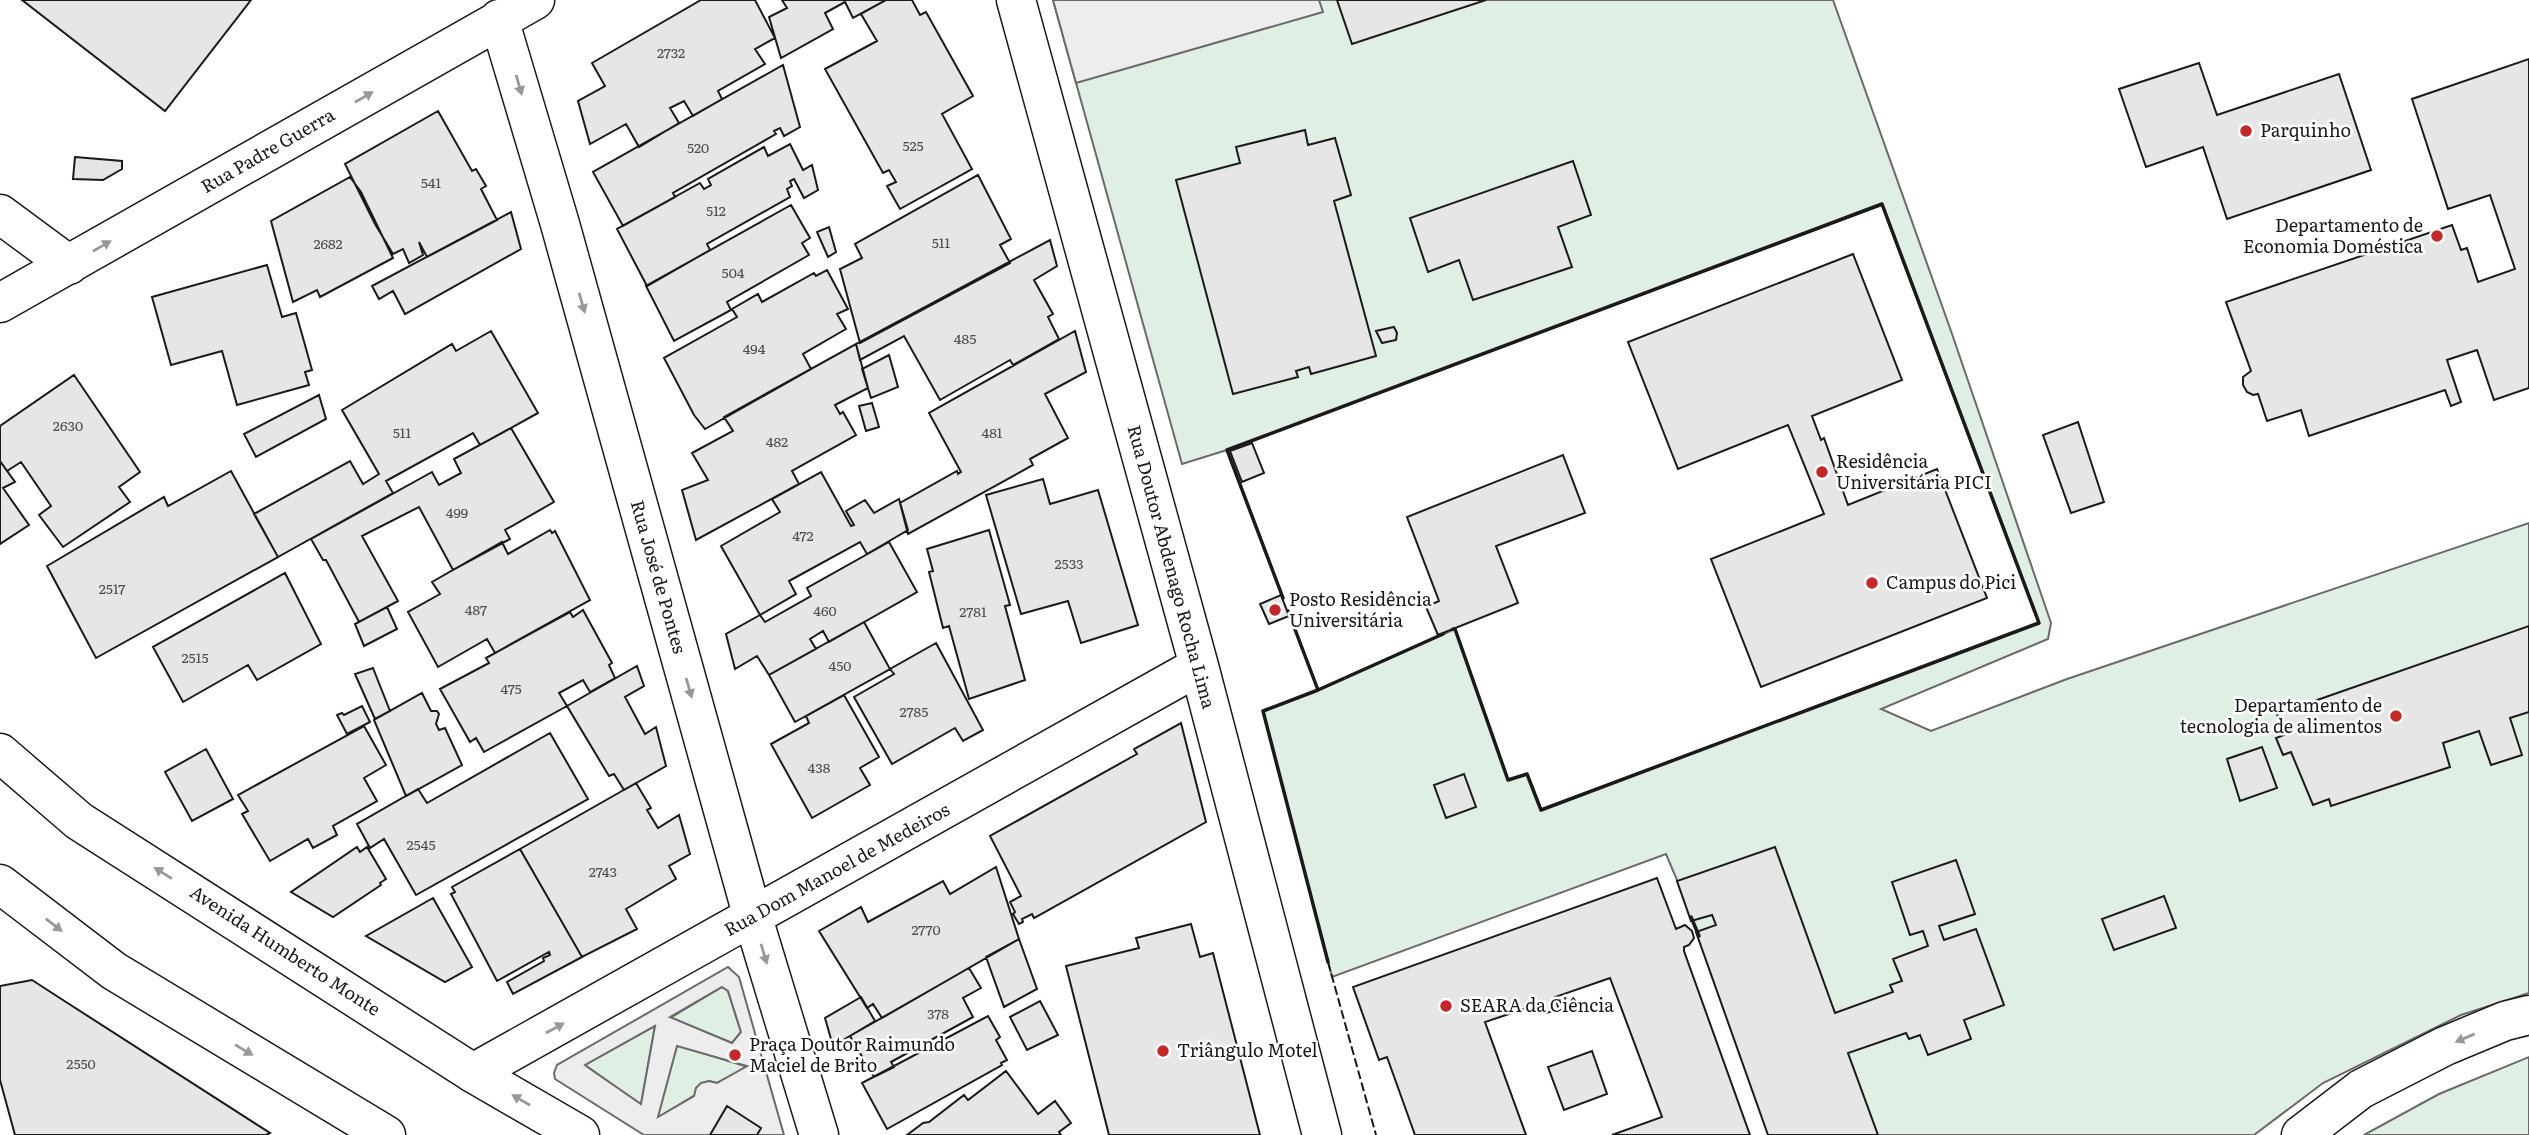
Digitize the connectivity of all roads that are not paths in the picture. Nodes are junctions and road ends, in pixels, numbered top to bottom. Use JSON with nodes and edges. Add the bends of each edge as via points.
{"nodes":[{"id":1,"x":536,"y":0,"type":"edge"},
{"id":2,"x":1016,"y":0,"type":"edge"},
{"id":3,"x":487,"y":10,"type":"edge"},
{"id":4,"x":0,"y":214,"type":"edge"},
{"id":5,"x":69,"y":264,"type":"junction"},
{"id":6,"x":0,"y":303,"type":"edge"},
{"id":7,"x":1199,"y":666,"type":"junction"},
{"id":8,"x":0,"y":753,"type":"edge"},
{"id":9,"x":0,"y":884,"type":"edge"},
{"id":10,"x":753,"y":918,"type":"junction"},
{"id":11,"x":2529,"y":1015,"type":"edge"},
{"id":12,"x":473,"y":1073,"type":"junction"},
{"id":13,"x":374,"y":1133,"type":"edge"},
{"id":14,"x":580,"y":1135,"type":"edge"},
{"id":15,"x":819,"y":1135,"type":"edge"},
{"id":16,"x":1322,"y":1135,"type":"edge"},
{"id":17,"x":2301,"y":1135,"type":"edge"}],
"edges":[{"from":1,"to":3,"type":"street","name":"Rua Padre Guerra"},
{"from":2,"to":7,"type":"street","name":"Rua Doutor Abdenago Rocha Lima"},
{"from":5,"to":3,"type":"street","name":"Rua Padre Guerra","one_way":true},
{"from":3,"to":10,"type":"street","name":"Rua José de Pontes","one_way":true,"via":[[564,237]]},
{"from":4,"to":5,"type":"street"},
{"from":5,"to":6,"type":"street","name":"Rua Padre Guerra"},
{"from":7,"to":10,"type":"street","name":"Rua Dom Manoel de Medeiros"},
{"from":7,"to":16,"type":"street","name":"Rua Doutor Abdenago Rocha Lima"},
{"from":12,"to":8,"type":"street","name":"Avenida Humberto Monte","one_way":true,"via":[[79,821]]},
{"from":9,"to":13,"type":"street","one_way":true,"via":[[114,971]]},
{"from":12,"to":10,"type":"street","name":"Rua Dom Manoel de Medeiros","one_way":true},
{"from":10,"to":15,"type":"street","name":"Rua José de Pontes","one_way":true},
{"from":11,"to":17,"type":"street","one_way":true,"via":[[2445,1046],[2361,1089]]},
{"from":14,"to":12,"type":"street","name":"Avenida Humberto Monte","one_way":true}]}
